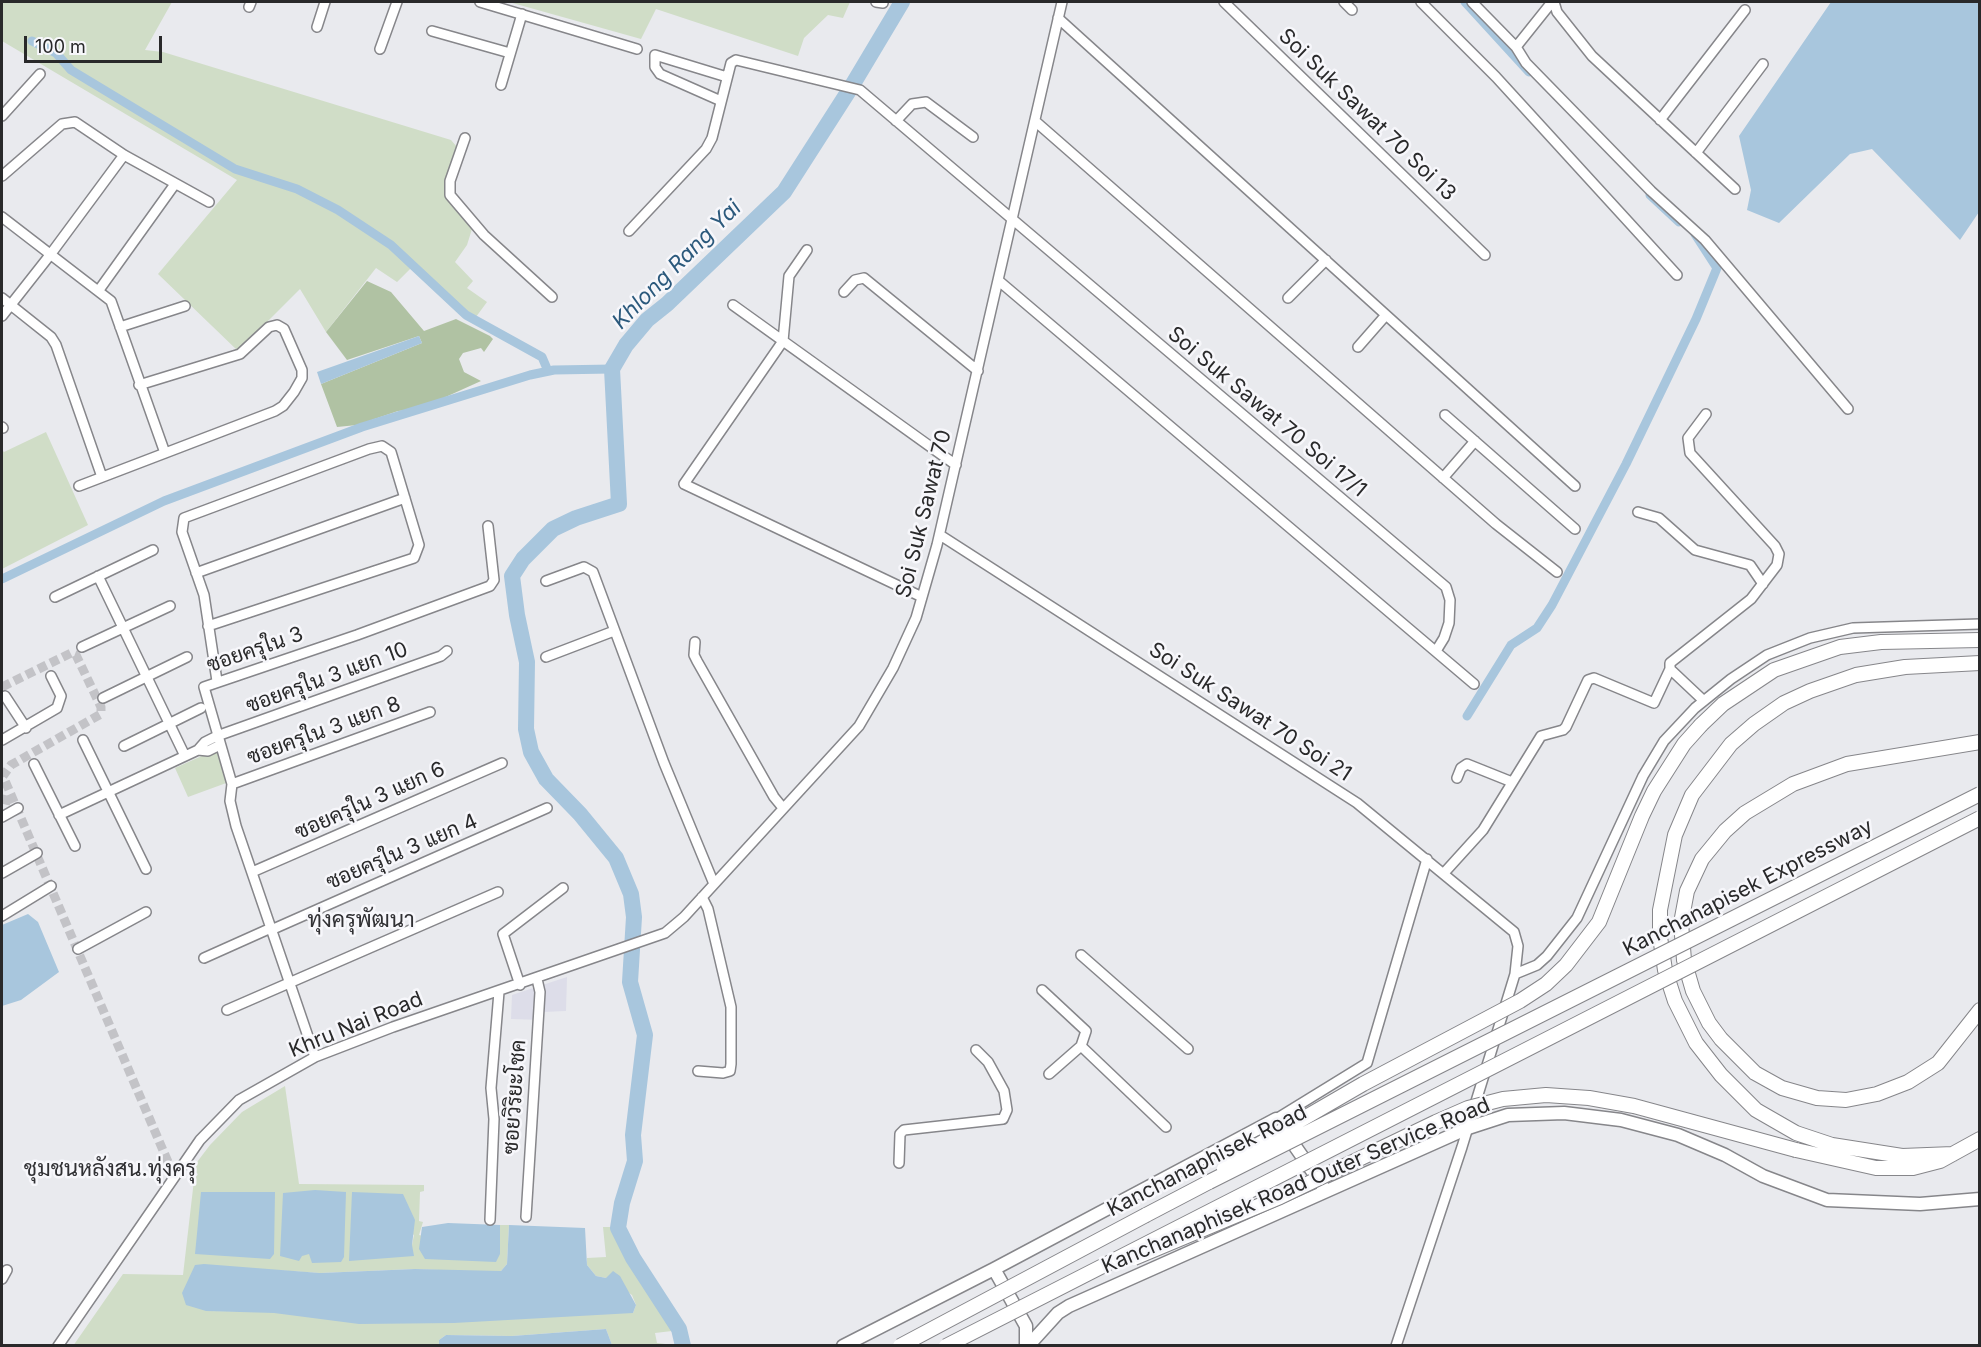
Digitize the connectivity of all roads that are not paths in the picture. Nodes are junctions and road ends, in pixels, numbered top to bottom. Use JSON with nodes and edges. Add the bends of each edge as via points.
{"nodes":[{"id":1,"x":325,"y":2,"type":"edge"},
{"id":2,"x":397,"y":2,"type":"edge"},
{"id":3,"x":480,"y":2,"type":"edge"},
{"id":4,"x":1061,"y":2,"type":"edge"},
{"id":5,"x":1224,"y":2,"type":"edge"},
{"id":6,"x":1344,"y":2,"type":"edge"},
{"id":7,"x":1421,"y":2,"type":"edge"},
{"id":8,"x":1472,"y":2,"type":"edge"},
{"id":9,"x":1553,"y":2,"type":"edge"},
{"id":10,"x":1352,"y":10,"type":"dead end"},
{"id":11,"x":1745,"y":10,"type":"dead end"},
{"id":12,"x":522,"y":14,"type":"junction"},
{"id":13,"x":1059,"y":18,"type":"junction"},
{"id":14,"x":317,"y":27,"type":"dead end"},
{"id":15,"x":432,"y":31,"type":"dead end"},
{"id":16,"x":1516,"y":47,"type":"junction"},
{"id":17,"x":381,"y":49,"type":"dead end"},
{"id":18,"x":638,"y":49,"type":"dead end"},
{"id":19,"x":510,"y":53,"type":"junction"},
{"id":20,"x":1763,"y":64,"type":"dead end"},
{"id":21,"x":40,"y":74,"type":"dead end"},
{"id":22,"x":727,"y":77,"type":"junction"},
{"id":23,"x":501,"y":85,"type":"dead end"},
{"id":24,"x":721,"y":101,"type":"junction"},
{"id":25,"x":2,"y":116,"type":"edge"},
{"id":26,"x":1660,"y":120,"type":"junction"},
{"id":27,"x":896,"y":121,"type":"junction"},
{"id":28,"x":1035,"y":121,"type":"junction"},
{"id":29,"x":973,"y":137,"type":"dead end"},
{"id":30,"x":465,"y":138,"type":"dead end"},
{"id":31,"x":1696,"y":153,"type":"junction"},
{"id":32,"x":124,"y":155,"type":"junction"},
{"id":33,"x":2,"y":176,"type":"edge"},
{"id":34,"x":175,"y":184,"type":"junction"},
{"id":35,"x":1735,"y":189,"type":"dead end"},
{"id":36,"x":209,"y":202,"type":"dead end"},
{"id":37,"x":2,"y":217,"type":"edge"},
{"id":38,"x":1013,"y":220,"type":"junction"},
{"id":39,"x":628,"y":231,"type":"dead end"},
{"id":40,"x":807,"y":250,"type":"dead end"},
{"id":41,"x":50,"y":255,"type":"junction"},
{"id":42,"x":1485,"y":255,"type":"dead end"},
{"id":43,"x":1326,"y":260,"type":"junction"},
{"id":44,"x":1677,"y":274,"type":"dead end"},
{"id":45,"x":999,"y":281,"type":"junction"},
{"id":46,"x":99,"y":290,"type":"junction"},
{"id":47,"x":844,"y":292,"type":"dead end"},
{"id":48,"x":552,"y":297,"type":"dead end"},
{"id":49,"x":1288,"y":298,"type":"dead end"},
{"id":50,"x":6,"y":301,"type":"edge"},
{"id":51,"x":733,"y":305,"type":"dead end"},
{"id":52,"x":185,"y":306,"type":"dead end"},
{"id":53,"x":1386,"y":315,"type":"junction"},
{"id":54,"x":2,"y":316,"type":"edge"},
{"id":55,"x":120,"y":327,"type":"junction"},
{"id":56,"x":783,"y":341,"type":"junction"},
{"id":57,"x":1358,"y":347,"type":"dead end"},
{"id":58,"x":978,"y":371,"type":"junction"},
{"id":59,"x":139,"y":385,"type":"junction"},
{"id":60,"x":1848,"y":409,"type":"dead end"},
{"id":61,"x":1706,"y":414,"type":"dead end"},
{"id":62,"x":1445,"y":415,"type":"dead end"},
{"id":63,"x":1475,"y":441,"type":"junction"},
{"id":64,"x":165,"y":453,"type":"junction"},
{"id":65,"x":956,"y":465,"type":"junction"},
{"id":66,"x":102,"y":477,"type":"junction"},
{"id":67,"x":1443,"y":478,"type":"junction"},
{"id":68,"x":79,"y":486,"type":"dead end"},
{"id":69,"x":1575,"y":486,"type":"dead end"},
{"id":70,"x":405,"y":498,"type":"junction"},
{"id":71,"x":1638,"y":512,"type":"dead end"},
{"id":72,"x":488,"y":526,"type":"dead end"},
{"id":73,"x":1575,"y":529,"type":"dead end"},
{"id":74,"x":940,"y":535,"type":"junction"},
{"id":75,"x":153,"y":550,"type":"dead end"},
{"id":76,"x":1557,"y":572,"type":"dead end"},
{"id":77,"x":196,"y":573,"type":"junction"},
{"id":78,"x":98,"y":576,"type":"junction"},
{"id":79,"x":546,"y":581,"type":"dead end"},
{"id":80,"x":1763,"y":584,"type":"junction"},
{"id":81,"x":55,"y":597,"type":"dead end"},
{"id":82,"x":922,"y":597,"type":"junction"},
{"id":83,"x":170,"y":606,"type":"dead end"},
{"id":84,"x":1980,"y":624,"type":"edge"},
{"id":85,"x":208,"y":626,"type":"junction"},
{"id":86,"x":122,"y":628,"type":"junction"},
{"id":87,"x":614,"y":631,"type":"junction"},
{"id":88,"x":1980,"y":640,"type":"edge"},
{"id":89,"x":695,"y":642,"type":"dead end"},
{"id":90,"x":82,"y":647,"type":"dead end"},
{"id":91,"x":447,"y":651,"type":"dead end"},
{"id":92,"x":1436,"y":651,"type":"junction"},
{"id":93,"x":187,"y":657,"type":"dead end"},
{"id":94,"x":546,"y":657,"type":"dead end"},
{"id":95,"x":1980,"y":663,"type":"edge"},
{"id":96,"x":1670,"y":669,"type":"junction"},
{"id":97,"x":51,"y":676,"type":"dead end"},
{"id":98,"x":147,"y":677,"type":"junction"},
{"id":99,"x":217,"y":681,"type":"junction"},
{"id":100,"x":1474,"y":684,"type":"dead end"},
{"id":101,"x":6,"y":696,"type":"dead end"},
{"id":102,"x":103,"y":698,"type":"dead end"},
{"id":103,"x":1704,"y":701,"type":"junction"},
{"id":104,"x":201,"y":708,"type":"dead end"},
{"id":105,"x":430,"y":712,"type":"dead end"},
{"id":106,"x":169,"y":724,"type":"junction"},
{"id":107,"x":26,"y":728,"type":"junction"},
{"id":108,"x":2,"y":740,"type":"edge"},
{"id":109,"x":82,"y":740,"type":"dead end"},
{"id":110,"x":219,"y":741,"type":"junction"},
{"id":111,"x":1980,"y":742,"type":"edge"},
{"id":112,"x":124,"y":746,"type":"dead end"},
{"id":113,"x":185,"y":756,"type":"junction"},
{"id":114,"x":502,"y":763,"type":"dead end"},
{"id":115,"x":34,"y":764,"type":"dead end"},
{"id":116,"x":1457,"y":778,"type":"dead end"},
{"id":117,"x":1512,"y":782,"type":"junction"},
{"id":118,"x":232,"y":784,"type":"junction"},
{"id":119,"x":108,"y":792,"type":"junction"},
{"id":120,"x":1980,"y":794,"type":"edge"},
{"id":121,"x":18,"y":808,"type":"tunnel mouth"},
{"id":122,"x":547,"y":808,"type":"dead end"},
{"id":123,"x":783,"y":808,"type":"junction"},
{"id":124,"x":59,"y":815,"type":"junction"},
{"id":125,"x":2,"y":817,"type":"edge"},
{"id":126,"x":1980,"y":818,"type":"edge"},
{"id":127,"x":75,"y":846,"type":"dead end"},
{"id":128,"x":37,"y":853,"type":"dead end"},
{"id":129,"x":1427,"y":859,"type":"junction"},
{"id":130,"x":146,"y":869,"type":"dead end"},
{"id":131,"x":252,"y":872,"type":"junction"},
{"id":132,"x":2,"y":873,"type":"edge"},
{"id":133,"x":1444,"y":873,"type":"junction"},
{"id":134,"x":714,"y":884,"type":"junction"},
{"id":135,"x":51,"y":886,"type":"dead end"},
{"id":136,"x":563,"y":888,"type":"dead end"},
{"id":137,"x":498,"y":892,"type":"dead end"},
{"id":138,"x":702,"y":897,"type":"junction"},
{"id":139,"x":146,"y":912,"type":"dead end"},
{"id":140,"x":2,"y":916,"type":"edge"},
{"id":141,"x":271,"y":929,"type":"junction"},
{"id":142,"x":644,"y":941,"type":"joint"},
{"id":143,"x":78,"y":949,"type":"dead end"},
{"id":144,"x":1081,"y":955,"type":"dead end"},
{"id":145,"x":204,"y":958,"type":"dead end"},
{"id":146,"x":1515,"y":974,"type":"junction"},
{"id":147,"x":537,"y":979,"type":"junction"},
{"id":148,"x":288,"y":983,"type":"junction"},
{"id":149,"x":520,"y":985,"type":"junction"},
{"id":150,"x":1042,"y":990,"type":"dead end"},
{"id":151,"x":499,"y":992,"type":"junction"},
{"id":152,"x":227,"y":1010,"type":"dead end"},
{"id":153,"x":1980,"y":1010,"type":"edge"},
{"id":154,"x":1534,"y":1019,"type":"joint"},
{"id":155,"x":1080,"y":1046,"type":"junction"},
{"id":156,"x":1188,"y":1049,"type":"dead end"},
{"id":157,"x":976,"y":1050,"type":"dead end"},
{"id":158,"x":315,"y":1057,"type":"junction"},
{"id":159,"x":698,"y":1071,"type":"dead end"},
{"id":160,"x":1049,"y":1074,"type":"dead end"},
{"id":161,"x":1276,"y":1119,"type":"junction"},
{"id":162,"x":1166,"y":1127,"type":"dead end"},
{"id":163,"x":1468,"y":1128,"type":"junction"},
{"id":164,"x":1980,"y":1139,"type":"edge"},
{"id":165,"x":1953,"y":1154,"type":"junction"},
{"id":166,"x":899,"y":1163,"type":"dead end"},
{"id":167,"x":1209,"y":1182,"type":"junction"},
{"id":168,"x":1327,"y":1192,"type":"junction"},
{"id":169,"x":1980,"y":1199,"type":"edge"},
{"id":170,"x":526,"y":1217,"type":"dead end"},
{"id":171,"x":490,"y":1220,"type":"dead end"},
{"id":172,"x":994,"y":1269,"type":"junction"},
{"id":173,"x":7,"y":1270,"type":"dead end"},
{"id":174,"x":2,"y":1279,"type":"edge"},
{"id":175,"x":1054,"y":1290,"type":"junction"},
{"id":176,"x":58,"y":1346,"type":"edge"},
{"id":177,"x":843,"y":1346,"type":"edge"},
{"id":178,"x":900,"y":1346,"type":"edge"},
{"id":179,"x":946,"y":1346,"type":"edge"},
{"id":180,"x":1027,"y":1346,"type":"edge"},
{"id":181,"x":1396,"y":1346,"type":"edge"}],
"edges":[{"from":1,"to":14,"type":"street"},
{"from":2,"to":17,"type":"street"},
{"from":3,"to":12,"type":"street"},
{"from":4,"to":13,"type":"street","name":"Soi Suk Sawat 70"},
{"from":5,"to":42,"type":"street","name":"Soi Suk Sawat 70 Soi 13"},
{"from":6,"to":10,"type":"street"},
{"from":7,"to":44,"type":"street","via":[[1496,77]]},
{"from":8,"to":16,"type":"street"},
{"from":9,"to":16,"type":"street"},
{"from":9,"to":26,"type":"street","via":[[1592,56]]},
{"from":11,"to":26,"type":"street"},
{"from":12,"to":18,"type":"street"},
{"from":12,"to":19,"type":"street"},
{"from":13,"to":28,"type":"street","name":"Soi Suk Sawat 70"},
{"from":13,"to":43,"type":"street"},
{"from":15,"to":19,"type":"street"},
{"from":16,"to":60,"type":"street","via":[[1526,63],[1626,166],[1709,245]]},
{"from":19,"to":23,"type":"street"},
{"from":20,"to":31,"type":"street"},
{"from":21,"to":25,"type":"street"},
{"from":22,"to":24,"type":"street"},
{"from":22,"to":24,"type":"street","via":[[655,55],[655,67],[660,74]]},
{"from":22,"to":27,"type":"street","name":"Soi Suk Sawat 70 Soi 17/1","via":[[731,63],[736,60],[846,85],[860,90]]},
{"from":24,"to":39,"type":"street","via":[[706,149]]},
{"from":26,"to":31,"type":"street"},
{"from":27,"to":29,"type":"street","via":[[912,104],[926,102]]},
{"from":27,"to":38,"type":"street","name":"Soi Suk Sawat 70 Soi 17/1"},
{"from":28,"to":38,"type":"street","name":"Soi Suk Sawat 70"},
{"from":28,"to":67,"type":"street"},
{"from":30,"to":48,"type":"street","via":[[450,181],[450,195],[484,235]]},
{"from":31,"to":35,"type":"street"},
{"from":32,"to":33,"type":"street","via":[[75,122],[68,122]]},
{"from":32,"to":34,"type":"street"},
{"from":32,"to":41,"type":"street"},
{"from":34,"to":36,"type":"street"},
{"from":34,"to":46,"type":"street"},
{"from":37,"to":41,"type":"street"},
{"from":38,"to":45,"type":"street","name":"Soi Suk Sawat 70"},
{"from":38,"to":92,"type":"street","name":"Soi Suk Sawat 70 Soi 17/1","via":[[1446,587],[1450,596],[1449,617]]},
{"from":40,"to":56,"type":"street","via":[[789,276]]},
{"from":41,"to":46,"type":"street"},
{"from":41,"to":50,"type":"street"},
{"from":43,"to":49,"type":"street"},
{"from":43,"to":53,"type":"street"},
{"from":45,"to":58,"type":"street","name":"Soi Suk Sawat 70"},
{"from":45,"to":92,"type":"street"},
{"from":46,"to":55,"type":"street","via":[[111,302]]},
{"from":47,"to":58,"type":"street","via":[[855,280],[864,278]]},
{"from":50,"to":54,"type":"street"},
{"from":50,"to":66,"type":"street","via":[[56,345]]},
{"from":51,"to":56,"type":"street"},
{"from":52,"to":55,"type":"street"},
{"from":53,"to":57,"type":"street"},
{"from":53,"to":69,"type":"street"},
{"from":55,"to":59,"type":"street"},
{"from":56,"to":65,"type":"street"},
{"from":56,"to":82,"type":"street","via":[[684,484]]},
{"from":58,"to":65,"type":"street","name":"Soi Suk Sawat 70"},
{"from":59,"to":64,"type":"street"},
{"from":59,"to":64,"type":"street","via":[[240,354],[269,327],[277,325],[284,328],[302,370],[302,378],[283,406]]},
{"from":61,"to":80,"type":"street","via":[[1687,445],[1775,546],[1779,554],[1777,565]]},
{"from":62,"to":63,"type":"street"},
{"from":63,"to":67,"type":"street"},
{"from":63,"to":73,"type":"street"},
{"from":64,"to":66,"type":"street"},
{"from":65,"to":74,"type":"street","name":"Soi Suk Sawat 70"},
{"from":66,"to":68,"type":"street"},
{"from":67,"to":76,"type":"street"},
{"from":70,"to":77,"type":"street"},
{"from":70,"to":77,"type":"street","via":[[391,452],[382,446],[369,449],[184,518],[182,532]]},
{"from":70,"to":85,"type":"street","via":[[420,545],[414,558]]},
{"from":71,"to":80,"type":"street","via":[[1659,518],[1695,550],[1750,565]]},
{"from":72,"to":99,"type":"street","name":"ซอยครุใน 3","via":[[495,580],[490,586]]},
{"from":74,"to":82,"type":"street","name":"Soi Suk Sawat 70"},
{"from":74,"to":129,"type":"street","name":"Soi Suk Sawat 70 Soi 21","via":[[1357,802]]},
{"from":75,"to":78,"type":"street"},
{"from":77,"to":85,"type":"street"},
{"from":78,"to":81,"type":"street"},
{"from":78,"to":86,"type":"street"},
{"from":79,"to":87,"type":"street","via":[[590,568]]},
{"from":80,"to":96,"type":"street","via":[[1751,599],[1670,663]]},
{"from":82,"to":123,"type":"street","name":"Soi Suk Sawat 70","via":[[893,668],[859,726]]},
{"from":83,"to":86,"type":"street"},
{"from":84,"to":103,"type":"street","via":[[1853,628],[1810,638],[1767,655]]},
{"from":85,"to":99,"type":"street"},
{"from":86,"to":90,"type":"street"},
{"from":86,"to":98,"type":"street"},
{"from":87,"to":94,"type":"street"},
{"from":87,"to":134,"type":"street"},
{"from":88,"to":167,"type":"highway","bridge":true,"via":[[1840,646],[1774,670],[1723,704],[1668,767],[1646,807],[1599,922],[1585,944],[1553,978],[1520,1001],[1256,1146]]},
{"from":89,"to":123,"type":"street","via":[[697,661]]},
{"from":91,"to":110,"type":"street","name":"ซอยครุใน 3 แยก 10"},
{"from":92,"to":100,"type":"street"},
{"from":93,"to":98,"type":"street"},
{"from":95,"to":165,"type":"highway","via":[[1880,670],[1810,691],[1784,704],[1731,744],[1692,795],[1675,835],[1660,928],[1665,970],[1696,1043],[1720,1076],[1756,1110],[1796,1133],[1832,1145],[1892,1155]]},
{"from":96,"to":103,"type":"street"},
{"from":96,"to":117,"type":"street","via":[[1654,703],[1594,678],[1588,680],[1566,727],[1541,736]]},
{"from":97,"to":107,"type":"street","via":[[61,696],[60,703]]},
{"from":98,"to":102,"type":"street"},
{"from":98,"to":106,"type":"street"},
{"from":99,"to":110,"type":"street","name":"ซอยครุใน 3","via":[[204,687]]},
{"from":101,"to":107,"type":"street"},
{"from":103,"to":146,"type":"street","via":[[1664,741],[1577,918],[1547,956]]},
{"from":104,"to":106,"type":"street"},
{"from":105,"to":118,"type":"street","name":"ซอยครุใน 3 แยก 8"},
{"from":106,"to":112,"type":"street"},
{"from":106,"to":113,"type":"street"},
{"from":107,"to":108,"type":"street"},
{"from":109,"to":119,"type":"street"},
{"from":110,"to":113,"type":"street","name":"ซอยครุใน 3 แยก 10","via":[[208,751],[198,750]]},
{"from":110,"to":118,"type":"street","name":"ซอยครุใน 3"},
{"from":111,"to":153,"type":"highway","via":[[1847,765],[1793,784],[1745,813],[1702,858],[1687,891],[1681,924],[1684,960],[1693,991],[1709,1023],[1755,1073],[1782,1088],[1817,1098],[1846,1100],[1908,1082],[1938,1063]]},
{"from":113,"to":119,"type":"street","name":"ซอยครุใน 3 แยก 10"},
{"from":114,"to":131,"type":"street","name":"ซอยครุใน 3 แยก 6"},
{"from":115,"to":124,"type":"street"},
{"from":116,"to":117,"type":"street","via":[[1467,764]]},
{"from":117,"to":133,"type":"street","via":[[1483,830]]},
{"from":118,"to":131,"type":"street","name":"ซอยครุใน 3","via":[[232,812]]},
{"from":119,"to":124,"type":"street","name":"ซอยครุใน 3 แยก 10"},
{"from":119,"to":130,"type":"street"},
{"from":120,"to":154,"type":"highway","name":"Kanchanapisek Expressway","bridge":true},
{"from":121,"to":125,"type":"street"},
{"from":122,"to":141,"type":"street","name":"ซอยครุใน 3 แยก 4"},
{"from":123,"to":134,"type":"street","name":"Soi Suk Sawat 70"},
{"from":124,"to":127,"type":"street"},
{"from":126,"to":175,"type":"highway","name":"Kanchanapisek Expressway","bridge":true},
{"from":128,"to":132,"type":"street"},
{"from":129,"to":133,"type":"street","name":"Soi Suk Sawat 70 Soi 21"},
{"from":129,"to":161,"type":"street","via":[[1367,1063]]},
{"from":131,"to":141,"type":"street","name":"ซอยครุใน 3"},
{"from":133,"to":146,"type":"street","name":"Soi Suk Sawat 70 Soi 21","via":[[1512,930],[1518,946]]},
{"from":134,"to":138,"type":"street","name":"Soi Suk Sawat 70"},
{"from":135,"to":140,"type":"street"},
{"from":136,"to":149,"type":"street","via":[[503,934]]},
{"from":137,"to":148,"type":"street"},
{"from":138,"to":142,"type":"street","name":"Soi Suk Sawat 70","via":[[665,933]]},
{"from":138,"to":159,"type":"street","via":[[731,1007],[731,1064],[730,1071],[723,1073]]},
{"from":139,"to":143,"type":"street"},
{"from":141,"to":145,"type":"street","name":"ซอยครุใน 3 แยก 4"},
{"from":141,"to":148,"type":"street","name":"ซอยครุใน 3"},
{"from":142,"to":147,"type":"street","name":"Khru Nai Road"},
{"from":144,"to":156,"type":"street"},
{"from":146,"to":163,"type":"street"},
{"from":147,"to":149,"type":"street","name":"Khru Nai Road"},
{"from":147,"to":170,"type":"street","name":"ซอยวิริยะโชค","via":[[540,992]]},
{"from":148,"to":152,"type":"street"},
{"from":148,"to":158,"type":"street","name":"ซอยครุใน 3"},
{"from":149,"to":151,"type":"street","name":"Khru Nai Road"},
{"from":150,"to":155,"type":"street","via":[[1083,1026],[1085,1037]]},
{"from":151,"to":158,"type":"street","name":"Khru Nai Road"},
{"from":151,"to":171,"type":"street","via":[[491,1088],[494,1119]]},
{"from":154,"to":167,"type":"highway","name":"Kanchanaphisek Road","bridge":true},
{"from":155,"to":160,"type":"street"},
{"from":155,"to":162,"type":"street"},
{"from":157,"to":166,"type":"street","via":[[1004,1091],[1007,1110],[1003,1119],[904,1130],[900,1134]]},
{"from":158,"to":176,"type":"street","name":"Khru Nai Road","via":[[254,1090],[212,1125]]},
{"from":161,"to":168,"type":"main road"},
{"from":161,"to":172,"type":"main road"},
{"from":163,"to":168,"type":"main road","name":"Kanchanaphisek Road Outer Service Road"},
{"from":163,"to":169,"type":"main road","name":"Kanchanaphisek Road Outer Service Road","via":[[1508,1115],[1564,1113],[1621,1120],[1678,1135],[1762,1176],[1827,1200],[1920,1204]]},
{"from":163,"to":181,"type":"street"},
{"from":164,"to":165,"type":"highway"},
{"from":165,"to":175,"type":"highway","bridge":true,"via":[[1913,1168],[1876,1168],[1634,1106],[1546,1095],[1503,1099],[1468,1108],[1280,1197]]},
{"from":167,"to":178,"type":"highway","name":"Kanchanaphisek Road","bridge":true},
{"from":168,"to":180,"type":"main road","name":"Kanchanaphisek Road Outer Service Road","via":[[1063,1309]]},
{"from":172,"to":177,"type":"main road"},
{"from":172,"to":180,"type":"main road","via":[[1026,1326]]},
{"from":173,"to":174,"type":"street"},
{"from":175,"to":179,"type":"highway","bridge":true}]}
